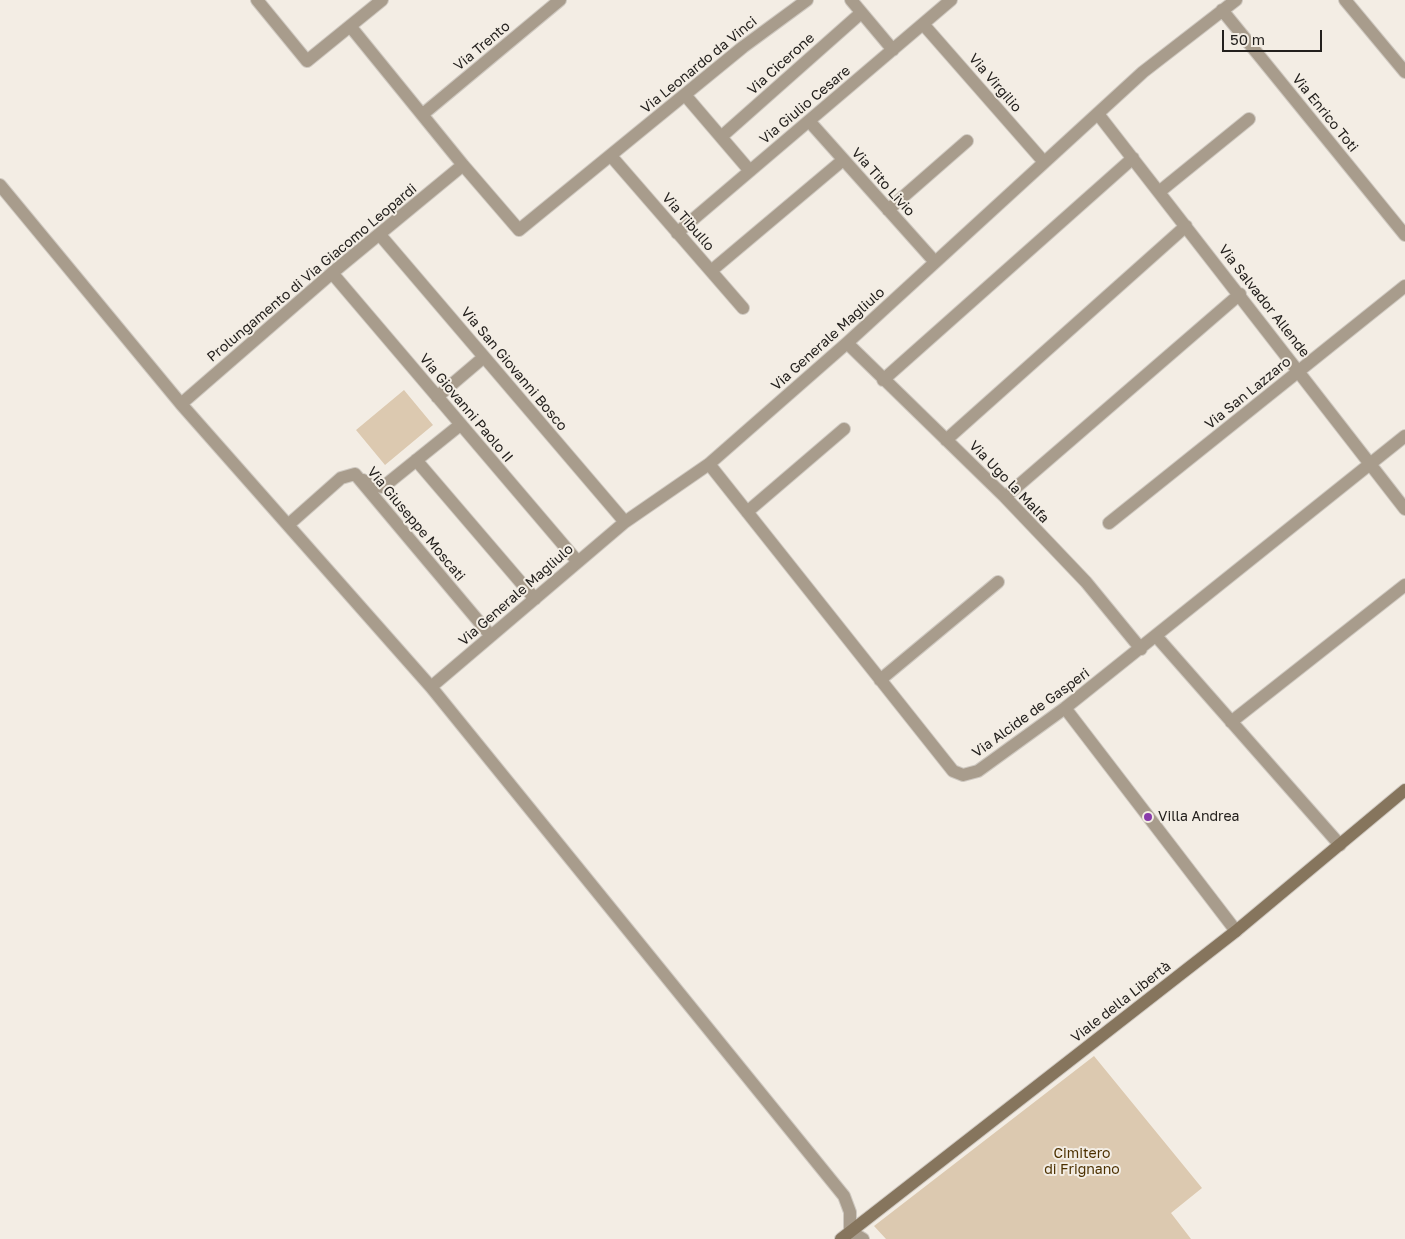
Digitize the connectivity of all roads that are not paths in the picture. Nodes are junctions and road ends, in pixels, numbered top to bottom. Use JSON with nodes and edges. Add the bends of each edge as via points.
{"nodes":[{"id":1,"x":257,"y":0,"type":"edge"},
{"id":2,"x":382,"y":0,"type":"edge"},
{"id":3,"x":560,"y":0,"type":"edge"},
{"id":4,"x":807,"y":0,"type":"edge"},
{"id":5,"x":851,"y":0,"type":"edge"},
{"id":6,"x":952,"y":0,"type":"edge"},
{"id":7,"x":1236,"y":0,"type":"edge"},
{"id":8,"x":1345,"y":0,"type":"edge"},
{"id":9,"x":1222,"y":10,"type":"junction"},
{"id":10,"x":861,"y":13,"type":"junction"},
{"id":11,"x":923,"y":24,"type":"junction"},
{"id":12,"x":350,"y":26,"type":"junction"},
{"id":13,"x":893,"y":50,"type":"junction"},
{"id":14,"x":1405,"y":72,"type":"edge"},
{"id":15,"x":685,"y":95,"type":"junction"},
{"id":16,"x":423,"y":114,"type":"junction"},
{"id":17,"x":1098,"y":114,"type":"junction"},
{"id":18,"x":1249,"y":119,"type":"dead end"},
{"id":19,"x":809,"y":121,"type":"junction"},
{"id":20,"x":721,"y":137,"type":"junction"},
{"id":21,"x":967,"y":141,"type":"dead end"},
{"id":22,"x":611,"y":156,"type":"junction"},
{"id":23,"x":1133,"y":158,"type":"junction"},
{"id":24,"x":843,"y":160,"type":"junction"},
{"id":25,"x":1044,"y":162,"type":"junction"},
{"id":26,"x":463,"y":165,"type":"junction"},
{"id":27,"x":750,"y":171,"type":"junction"},
{"id":28,"x":0,"y":184,"type":"edge"},
{"id":29,"x":1159,"y":192,"type":"junction"},
{"id":30,"x":888,"y":210,"type":"junction"},
{"id":31,"x":1186,"y":226,"type":"junction"},
{"id":32,"x":677,"y":233,"type":"junction"},
{"id":33,"x":380,"y":235,"type":"junction"},
{"id":34,"x":1405,"y":235,"type":"edge"},
{"id":35,"x":935,"y":262,"type":"junction"},
{"id":36,"x":711,"y":271,"type":"junction"},
{"id":37,"x":332,"y":273,"type":"junction"},
{"id":38,"x":1405,"y":286,"type":"edge"},
{"id":39,"x":1240,"y":294,"type":"junction"},
{"id":40,"x":743,"y":308,"type":"dead end"},
{"id":41,"x":847,"y":343,"type":"junction"},
{"id":42,"x":484,"y":356,"type":"junction"},
{"id":43,"x":1299,"y":371,"type":"junction"},
{"id":44,"x":883,"y":380,"type":"junction"},
{"id":45,"x":437,"y":397,"type":"junction"},
{"id":46,"x":181,"y":404,"type":"junction"},
{"id":47,"x":460,"y":425,"type":"junction"},
{"id":48,"x":844,"y":429,"type":"dead end"},
{"id":49,"x":1405,"y":436,"type":"edge"},
{"id":50,"x":946,"y":440,"type":"junction"},
{"id":51,"x":416,"y":460,"type":"junction"},
{"id":52,"x":1371,"y":463,"type":"junction"},
{"id":53,"x":710,"y":464,"type":"junction"},
{"id":54,"x":355,"y":474,"type":"junction"},
{"id":55,"x":1005,"y":497,"type":"junction"},
{"id":56,"x":1405,"y":509,"type":"edge"},
{"id":57,"x":747,"y":512,"type":"junction"},
{"id":58,"x":625,"y":522,"type":"junction"},
{"id":59,"x":1109,"y":523,"type":"dead end"},
{"id":60,"x":288,"y":525,"type":"junction"},
{"id":61,"x":578,"y":562,"type":"junction"},
{"id":62,"x":998,"y":582,"type":"dead end"},
{"id":63,"x":1405,"y":585,"type":"edge"},
{"id":64,"x":535,"y":599,"type":"junction"},
{"id":65,"x":491,"y":636,"type":"junction"},
{"id":66,"x":1156,"y":636,"type":"junction"},
{"id":67,"x":1141,"y":649,"type":"junction"},
{"id":68,"x":880,"y":680,"type":"junction"},
{"id":69,"x":431,"y":687,"type":"junction"},
{"id":70,"x":1065,"y":708,"type":"junction"},
{"id":71,"x":1230,"y":722,"type":"junction"},
{"id":72,"x":1405,"y":790,"type":"edge"},
{"id":73,"x":1340,"y":845,"type":"junction"},
{"id":74,"x":1236,"y":931,"type":"junction"},
{"id":75,"x":846,"y":1235,"type":"edge"},
{"id":76,"x":863,"y":1239,"type":"edge"}],
"edges":[{"from":1,"to":12,"type":"street","via":[[307,61]]},
{"from":2,"to":12,"type":"street"},
{"from":3,"to":16,"type":"street","name":"Via Trento"},
{"from":4,"to":15,"type":"street","name":"Via Leonardo da Vinci"},
{"from":5,"to":10,"type":"street"},
{"from":6,"to":11,"type":"street","name":"Via Giulio Cesare"},
{"from":7,"to":9,"type":"street","name":"Via Generale Magliulo"},
{"from":8,"to":14,"type":"street"},
{"from":9,"to":17,"type":"street","name":"Via Generale Magliulo","via":[[1143,72]]},
{"from":9,"to":34,"type":"street","name":"Via Enrico Toti"},
{"from":10,"to":13,"type":"street"},
{"from":10,"to":20,"type":"street","name":"Via Cicerone"},
{"from":11,"to":13,"type":"street","name":"Via Giulio Cesare"},
{"from":11,"to":25,"type":"street","name":"Via Virgilio"},
{"from":12,"to":16,"type":"street"},
{"from":13,"to":19,"type":"street","name":"Via Giulio Cesare"},
{"from":15,"to":20,"type":"street"},
{"from":15,"to":22,"type":"street","name":"Via Leonardo da Vinci"},
{"from":16,"to":26,"type":"street"},
{"from":17,"to":23,"type":"street","name":"Via Salvador Allende"},
{"from":17,"to":25,"type":"street","name":"Via Generale Magliulo"},
{"from":18,"to":29,"type":"street"},
{"from":19,"to":24,"type":"street","name":"Via Tito Livio"},
{"from":19,"to":27,"type":"street","name":"Via Giulio Cesare"},
{"from":20,"to":27,"type":"street"},
{"from":21,"to":30,"type":"street"},
{"from":22,"to":26,"type":"street","via":[[519,230]]},
{"from":22,"to":32,"type":"street","name":"Via Tibullo"},
{"from":23,"to":29,"type":"street","name":"Via Salvador Allende"},
{"from":23,"to":44,"type":"street"},
{"from":24,"to":30,"type":"street","name":"Via Tito Livio"},
{"from":24,"to":36,"type":"street"},
{"from":25,"to":35,"type":"street","name":"Via Generale Magliulo"},
{"from":26,"to":33,"type":"street","name":"Prolungamento di Via Giacomo Leopardi"},
{"from":27,"to":32,"type":"street","name":"Via Giulio Cesare"},
{"from":28,"to":46,"type":"street"},
{"from":29,"to":31,"type":"street","name":"Via Salvador Allende"},
{"from":30,"to":35,"type":"street","name":"Via Tito Livio"},
{"from":31,"to":39,"type":"street","name":"Via Salvador Allende"},
{"from":31,"to":50,"type":"street"},
{"from":32,"to":36,"type":"street","name":"Via Tibullo"},
{"from":33,"to":37,"type":"street","name":"Prolungamento di Via Giacomo Leopardi"},
{"from":33,"to":42,"type":"street","name":"Via San Giovanni Bosco"},
{"from":35,"to":41,"type":"street","name":"Via Generale Magliulo"},
{"from":36,"to":40,"type":"street","name":"Via Tibullo"},
{"from":37,"to":45,"type":"street","name":"Via Giovanni Paolo II"},
{"from":37,"to":46,"type":"street","name":"Prolungamento di Via Giacomo Leopardi"},
{"from":38,"to":43,"type":"street","name":"Via San Lazzaro"},
{"from":39,"to":43,"type":"street","name":"Via Salvador Allende"},
{"from":39,"to":55,"type":"street"},
{"from":41,"to":44,"type":"street","name":"Via Ugo la Malfa"},
{"from":41,"to":53,"type":"street","name":"Via Generale Magliulo"},
{"from":42,"to":45,"type":"street"},
{"from":42,"to":58,"type":"street","name":"Via San Giovanni Bosco"},
{"from":43,"to":52,"type":"street","name":"Via Salvador Allende"},
{"from":43,"to":59,"type":"street","name":"Via San Lazzaro"},
{"from":44,"to":50,"type":"street","name":"Via Ugo la Malfa"},
{"from":45,"to":47,"type":"street","name":"Via Giovanni Paolo II"},
{"from":46,"to":60,"type":"street"},
{"from":47,"to":51,"type":"street"},
{"from":47,"to":61,"type":"street","name":"Via Giovanni Paolo II"},
{"from":48,"to":57,"type":"street"},
{"from":49,"to":52,"type":"street","name":"Via Alcide de Gasperi"},
{"from":50,"to":55,"type":"street","name":"Via Ugo la Malfa"},
{"from":51,"to":54,"type":"street","via":[[382,487],[368,484]]},
{"from":51,"to":64,"type":"street"},
{"from":52,"to":56,"type":"street","name":"Via Salvador Allende"},
{"from":52,"to":66,"type":"street","name":"Via Alcide de Gasperi"},
{"from":53,"to":57,"type":"street","name":"Via Alcide de Gasperi"},
{"from":53,"to":58,"type":"street","name":"Via Generale Magliulo"},
{"from":54,"to":60,"type":"street","name":"Via Giuseppe Moscati","via":[[341,478]]},
{"from":54,"to":65,"type":"street","name":"Via Giuseppe Moscati"},
{"from":55,"to":67,"type":"street","name":"Via Ugo la Malfa","via":[[1086,582]]},
{"from":57,"to":68,"type":"street","name":"Via Alcide de Gasperi"},
{"from":58,"to":61,"type":"street","name":"Via Generale Magliulo"},
{"from":60,"to":69,"type":"street"},
{"from":61,"to":64,"type":"street","name":"Via Generale Magliulo"},
{"from":62,"to":68,"type":"street"},
{"from":63,"to":71,"type":"street"},
{"from":64,"to":65,"type":"street","name":"Via Generale Magliulo"},
{"from":65,"to":69,"type":"street","name":"Via Generale Magliulo"},
{"from":66,"to":67,"type":"street","name":"Via Alcide de Gasperi"},
{"from":66,"to":71,"type":"street"},
{"from":67,"to":70,"type":"street","name":"Via Alcide de Gasperi"},
{"from":68,"to":70,"type":"street","name":"Via Alcide de Gasperi","via":[[953,771],[964,775],[978,771]]},
{"from":69,"to":75,"type":"street","via":[[844,1196],[850,1212]]},
{"from":70,"to":74,"type":"street"},
{"from":71,"to":73,"type":"street"},
{"from":72,"to":73,"type":"street","name":"Viale della Libertà"},
{"from":73,"to":74,"type":"street","name":"Viale della Libertà"},
{"from":74,"to":75,"type":"street","name":"Viale della Libertà"},
{"from":75,"to":76,"type":"street"}]}
